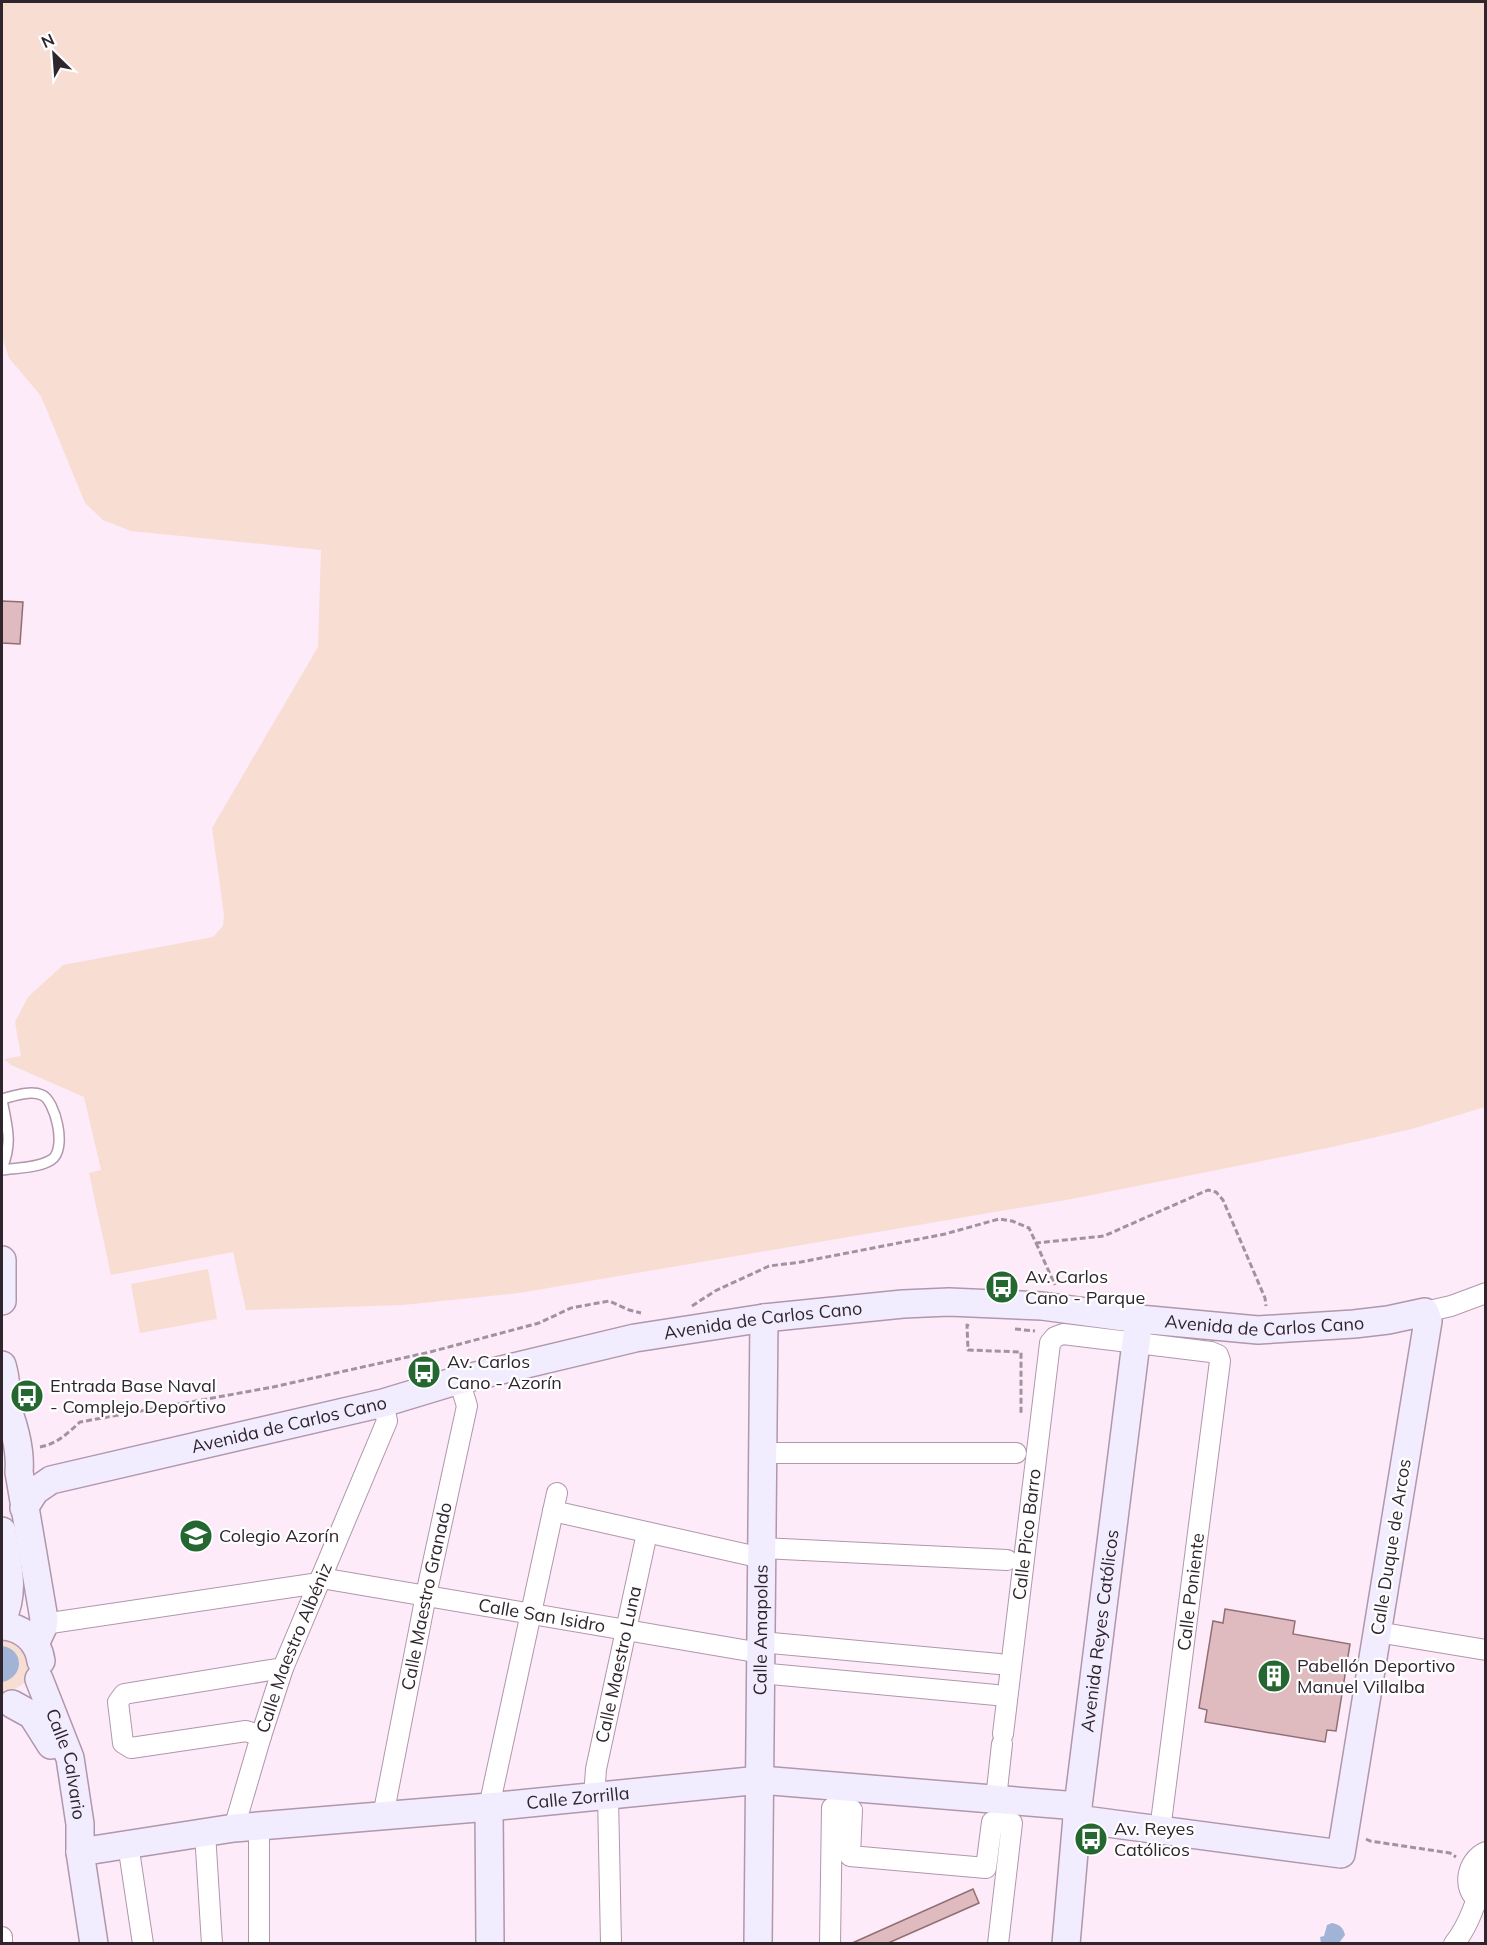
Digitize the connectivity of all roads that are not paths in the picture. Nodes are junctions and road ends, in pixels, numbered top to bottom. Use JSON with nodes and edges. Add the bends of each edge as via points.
{"nodes":[{"id":1,"x":2,"y":1100,"type":"edge"},
{"id":2,"x":2,"y":1169,"type":"edge"},
{"id":3,"x":2,"y":1260,"type":"edge"},
{"id":4,"x":1485,"y":1293,"type":"edge"},
{"id":5,"x":2,"y":1301,"type":"edge"},
{"id":6,"x":1425,"y":1312,"type":"junction"},
{"id":7,"x":764,"y":1318,"type":"junction"},
{"id":8,"x":1138,"y":1331,"type":"junction"},
{"id":9,"x":1055,"y":1337,"type":"joint"},
{"id":10,"x":1218,"y":1355,"type":"joint"},
{"id":11,"x":2,"y":1365,"type":"edge"},
{"id":12,"x":459,"y":1380,"type":"junction"},
{"id":13,"x":2,"y":1400,"type":"edge"},
{"id":14,"x":383,"y":1402,"type":"junction"},
{"id":15,"x":763,"y":1453,"type":"junction"},
{"id":16,"x":1016,"y":1453,"type":"road end"},
{"id":17,"x":25,"y":1456,"type":"junction"},
{"id":18,"x":51,"y":1480,"type":"junction"},
{"id":19,"x":24,"y":1508,"type":"junction"},
{"id":20,"x":2,"y":1531,"type":"edge"},
{"id":21,"x":647,"y":1533,"type":"junction"},
{"id":22,"x":762,"y":1553,"type":"junction"},
{"id":23,"x":1007,"y":1560,"type":"dead end"},
{"id":24,"x":320,"y":1581,"type":"junction"},
{"id":25,"x":426,"y":1595,"type":"junction"},
{"id":26,"x":530,"y":1612,"type":"junction"},
{"id":27,"x":2,"y":1620,"type":"edge"},
{"id":28,"x":2,"y":1626,"type":"edge"},
{"id":29,"x":625,"y":1629,"type":"junction"},
{"id":30,"x":1377,"y":1632,"type":"junction"},
{"id":31,"x":40,"y":1634,"type":"junction"},
{"id":32,"x":1485,"y":1650,"type":"edge"},
{"id":33,"x":761,"y":1656,"type":"junction"},
{"id":34,"x":999,"y":1664,"type":"dead end"},
{"id":35,"x":283,"y":1668,"type":"junction"},
{"id":36,"x":39,"y":1679,"type":"junction"},
{"id":37,"x":996,"y":1695,"type":"dead end"},
{"id":38,"x":7,"y":1704,"type":"edge"},
{"id":39,"x":261,"y":1736,"type":"junction"},
{"id":40,"x":760,"y":1780,"type":"junction"},
{"id":41,"x":601,"y":1796,"type":"junction"},
{"id":42,"x":839,"y":1798,"type":"junction"},
{"id":43,"x":489,"y":1807,"type":"junction"},
{"id":44,"x":1002,"y":1808,"type":"junction"},
{"id":45,"x":1077,"y":1812,"type":"junction"},
{"id":46,"x":383,"y":1816,"type":"junction"},
{"id":47,"x":247,"y":1827,"type":"junction"},
{"id":48,"x":1160,"y":1830,"type":"junction"},
{"id":49,"x":205,"y":1833,"type":"junction"},
{"id":50,"x":128,"y":1844,"type":"junction"},
{"id":51,"x":80,"y":1852,"type":"junction"},
{"id":52,"x":1485,"y":1852,"type":"edge"},
{"id":53,"x":1341,"y":1854,"type":"joint"},
{"id":54,"x":838,"y":1860,"type":"junction"},
{"id":55,"x":1485,"y":1867,"type":"edge"},
{"id":56,"x":998,"y":1875,"type":"junction"},
{"id":57,"x":1481,"y":1902,"type":"edge"},
{"id":58,"x":2,"y":1937,"type":"edge"},
{"id":59,"x":2,"y":1944,"type":"edge"},
{"id":60,"x":94,"y":1944,"type":"edge"},
{"id":61,"x":143,"y":1944,"type":"edge"},
{"id":62,"x":212,"y":1944,"type":"edge"},
{"id":63,"x":259,"y":1944,"type":"edge"},
{"id":64,"x":490,"y":1944,"type":"edge"},
{"id":65,"x":611,"y":1944,"type":"edge"},
{"id":66,"x":759,"y":1944,"type":"edge"},
{"id":67,"x":830,"y":1944,"type":"edge"},
{"id":68,"x":839,"y":1944,"type":"edge"},
{"id":69,"x":990,"y":1944,"type":"edge"},
{"id":70,"x":998,"y":1944,"type":"edge"},
{"id":71,"x":1066,"y":1944,"type":"edge"},
{"id":72,"x":1454,"y":1944,"type":"edge"}],
"edges":[{"from":1,"to":2,"type":"lane","via":[[8,1154]]},
{"from":1,"to":2,"type":"lane","via":[[29,1093],[44,1095],[51,1103],[61,1141],[52,1160]]},
{"from":3,"to":5,"type":"street"},
{"from":4,"to":6,"type":"street","name":"Avenida de Carlos Cano"},
{"from":6,"to":8,"type":"street","name":"Avenida de Carlos Cano","via":[[1354,1324]]},
{"from":6,"to":30,"type":"street","name":"Calle Duque de Arcos","via":[[1428,1321]]},
{"from":7,"to":8,"type":"street","name":"Avenida de Carlos Cano","via":[[949,1302],[1042,1306]]},
{"from":7,"to":12,"type":"street","name":"Avenida de Carlos Cano","via":[[635,1338]]},
{"from":7,"to":15,"type":"street","name":"Calle Amapolas"},
{"from":8,"to":9,"type":"street","name":"Avenida de Carlos Cano"},
{"from":8,"to":10,"type":"street","name":"Avenida de Carlos Cano"},
{"from":8,"to":45,"type":"street","name":"Avenida Reyes Católicos"},
{"from":9,"to":44,"type":"street","name":"Calle Pico Barro","via":[[1050,1343],[1003,1739]]},
{"from":10,"to":48,"type":"street","name":"Calle Poniente"},
{"from":11,"to":13,"type":"street","via":[[6,1388]]},
{"from":12,"to":14,"type":"street","name":"Avenida de Carlos Cano"},
{"from":12,"to":25,"type":"street","name":"Calle Maestro Granado","via":[[467,1406]]},
{"from":13,"to":17,"type":"street","name":"Calle Calvario","via":[[11,1414]]},
{"from":14,"to":18,"type":"street","name":"Avenida de Carlos Cano"},
{"from":14,"to":24,"type":"street","name":"Calle Maestro Albéniz","via":[[387,1420]]},
{"from":15,"to":16,"type":"street"},
{"from":15,"to":22,"type":"street","name":"Calle Amapolas"},
{"from":17,"to":18,"type":"street"},
{"from":17,"to":19,"type":"street","name":"Calle Calvario","via":[[19,1472]]},
{"from":18,"to":19,"type":"street","name":"Avenida de Carlos Cano","via":[[35,1491]]},
{"from":19,"to":31,"type":"street","name":"Calle Calvario"},
{"from":20,"to":27,"type":"street","via":[[11,1583]]},
{"from":21,"to":22,"type":"street"},
{"from":21,"to":26,"type":"street","via":[[555,1502]]},
{"from":21,"to":29,"type":"street","name":"Calle Maestro Luna"},
{"from":22,"to":23,"type":"street"},
{"from":22,"to":33,"type":"street","name":"Calle Amapolas"},
{"from":24,"to":25,"type":"street","name":"Calle San Isidro"},
{"from":24,"to":31,"type":"street","name":"Calle San Isidro"},
{"from":24,"to":35,"type":"street","name":"Calle Maestro Albéniz"},
{"from":25,"to":26,"type":"street","name":"Calle San Isidro"},
{"from":25,"to":46,"type":"street","name":"Calle Maestro Granado"},
{"from":26,"to":29,"type":"street","name":"Calle San Isidro"},
{"from":26,"to":43,"type":"street"},
{"from":28,"to":31,"type":"street","via":[[28,1636]]},
{"from":29,"to":33,"type":"street","name":"Calle San Isidro"},
{"from":29,"to":41,"type":"street","name":"Calle Maestro Luna","via":[[596,1769]]},
{"from":30,"to":32,"type":"street"},
{"from":30,"to":53,"type":"street","name":"Calle Duque de Arcos"},
{"from":31,"to":36,"type":"street","name":"Calle Calvario"},
{"from":33,"to":34,"type":"street"},
{"from":33,"to":37,"type":"street"},
{"from":33,"to":40,"type":"street","name":"Calle Amapolas"},
{"from":35,"to":39,"type":"street","name":"Calle Maestro Albéniz"},
{"from":35,"to":39,"type":"street","via":[[124,1694],[118,1702],[123,1743],[131,1748],[246,1731]]},
{"from":36,"to":38,"type":"street","via":[[23,1699]]},
{"from":36,"to":51,"type":"street","name":"Calle Calvario","via":[[69,1758],[80,1824]]},
{"from":38,"to":51,"type":"street","name":"Calle Calvario","via":[[32,1715],[49,1739],[57,1759],[68,1825]]},
{"from":39,"to":47,"type":"street","name":"Calle Maestro Albéniz"},
{"from":40,"to":41,"type":"street","name":"Calle Zorrilla"},
{"from":40,"to":42,"type":"street","name":"Calle Zorrilla"},
{"from":40,"to":66,"type":"street","name":"Calle Amapolas"},
{"from":41,"to":43,"type":"street","name":"Calle Zorrilla"},
{"from":41,"to":65,"type":"street","name":"Calle Maestro Luna"},
{"from":42,"to":44,"type":"street","name":"Calle Zorrilla"},
{"from":42,"to":44,"type":"street","via":[[852,1810],[850,1856],[986,1868],[992,1822]]},
{"from":42,"to":54,"type":"street"},
{"from":42,"to":67,"type":"street","via":[[832,1808]]},
{"from":43,"to":46,"type":"street","name":"Calle Zorrilla"},
{"from":43,"to":64,"type":"street"},
{"from":44,"to":45,"type":"street","name":"Calle Zorrilla"},
{"from":44,"to":56,"type":"street","name":"Calle Pico Barro"},
{"from":44,"to":70,"type":"street","via":[[1012,1823]]},
{"from":45,"to":48,"type":"street","name":"Calle Zorrilla"},
{"from":45,"to":71,"type":"street","name":"Avenida Reyes Católicos"},
{"from":46,"to":47,"type":"street","name":"Calle Zorrilla"},
{"from":47,"to":49,"type":"street","name":"Calle Zorrilla"},
{"from":47,"to":63,"type":"street","name":"Calle Maestro Albéniz"},
{"from":48,"to":53,"type":"street","name":"Calle Zorrilla"},
{"from":49,"to":50,"type":"street","name":"Calle Zorrilla"},
{"from":49,"to":62,"type":"street"},
{"from":50,"to":51,"type":"street","name":"Calle Zorrilla"},
{"from":50,"to":61,"type":"street"},
{"from":51,"to":60,"type":"street","name":"Calle Calvario"},
{"from":52,"to":57,"type":"street","via":[[1477,1856],[1469,1872],[1470,1891]]},
{"from":54,"to":56,"type":"street"},
{"from":54,"to":68,"type":"street"},
{"from":55,"to":57,"type":"street"},
{"from":56,"to":69,"type":"street","name":"Calle Pico Barro"},
{"from":57,"to":72,"type":"street"},
{"from":58,"to":59,"type":"street"}]}
